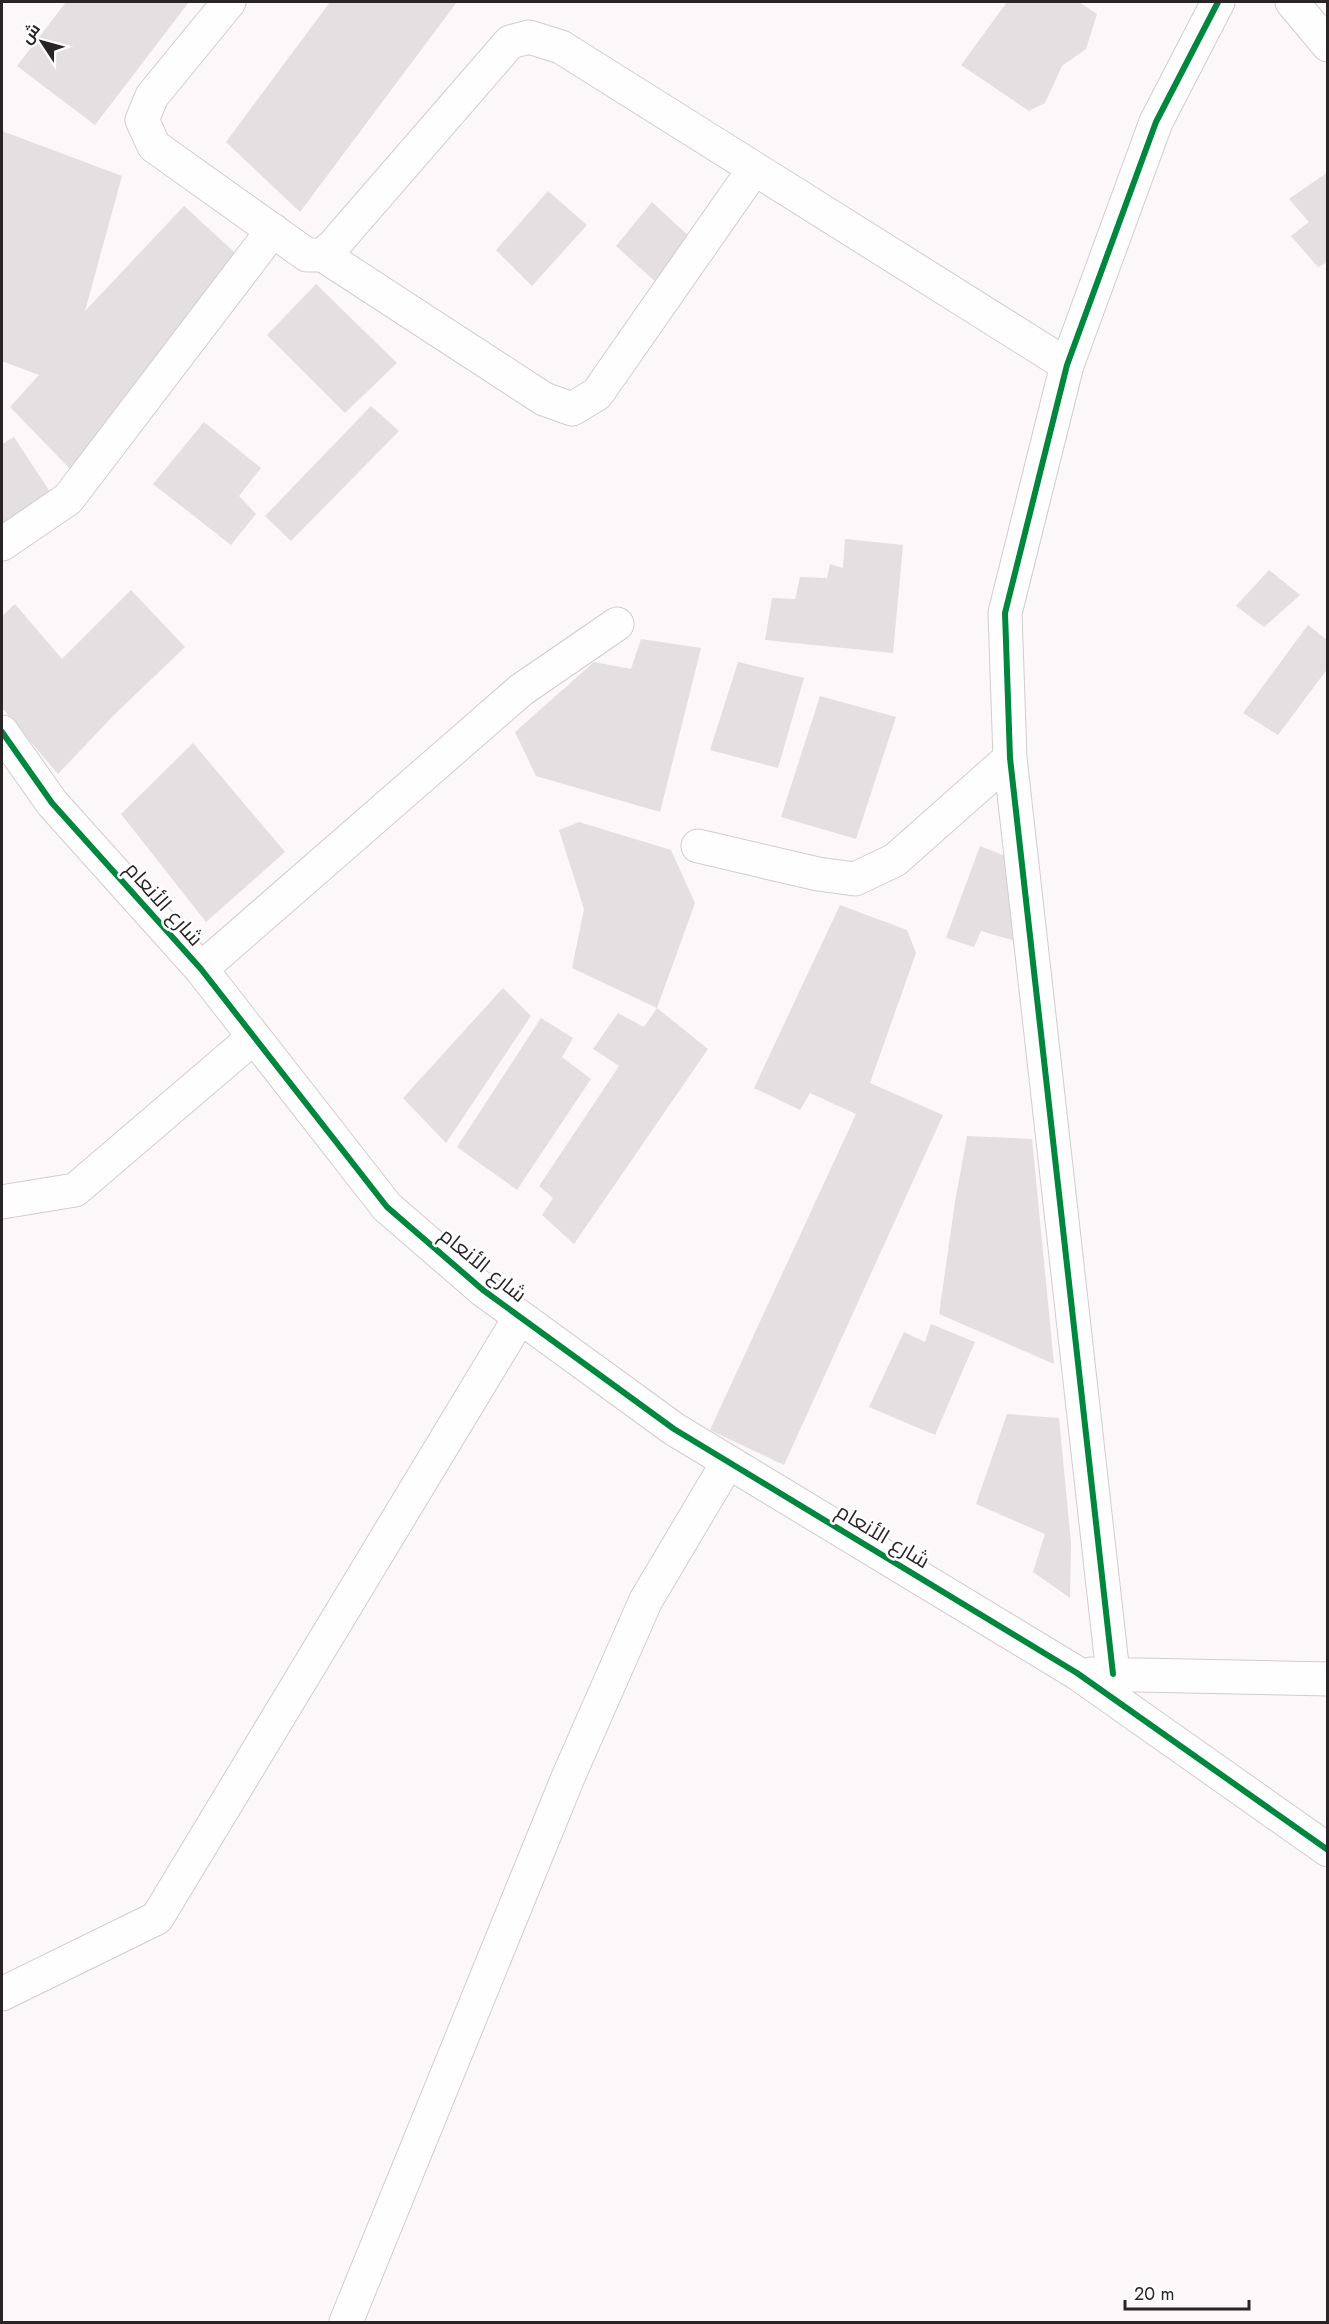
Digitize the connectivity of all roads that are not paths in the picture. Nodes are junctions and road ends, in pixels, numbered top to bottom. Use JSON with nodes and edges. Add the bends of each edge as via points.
{"nodes":[{"id":1,"x":229,"y":2,"type":"edge"},
{"id":2,"x":1218,"y":2,"type":"edge"},
{"id":3,"x":1292,"y":2,"type":"edge"},
{"id":4,"x":1328,"y":45,"type":"edge"},
{"id":5,"x":754,"y":169,"type":"junction"},
{"id":6,"x":273,"y":230,"type":"junction"},
{"id":7,"x":322,"y":255,"type":"junction"},
{"id":8,"x":1066,"y":366,"type":"junction"},
{"id":9,"x":2,"y":544,"type":"edge"},
{"id":10,"x":617,"y":624,"type":"dead end"},
{"id":11,"x":2,"y":732,"type":"edge"},
{"id":12,"x":1011,"y":758,"type":"junction"},
{"id":13,"x":698,"y":846,"type":"dead end"},
{"id":14,"x":201,"y":969,"type":"junction"},
{"id":15,"x":254,"y":1037,"type":"junction"},
{"id":16,"x":2,"y":1202,"type":"edge"},
{"id":17,"x":520,"y":1317,"type":"junction"},
{"id":18,"x":728,"y":1462,"type":"junction"},
{"id":19,"x":1077,"y":1673,"type":"junction"},
{"id":20,"x":1113,"y":1674,"type":"junction"},
{"id":21,"x":1328,"y":1679,"type":"edge"},
{"id":22,"x":1328,"y":1850,"type":"edge"},
{"id":23,"x":2,"y":1994,"type":"edge"},
{"id":24,"x":346,"y":2322,"type":"edge"}],
"edges":[{"from":1,"to":6,"type":"street","via":[[152,96],[142,120],[154,146]]},
{"from":2,"to":8,"type":"street","via":[[1156,122]]},
{"from":3,"to":4,"type":"street"},
{"from":5,"to":7,"type":"street","via":[[561,47],[529,37],[510,42]]},
{"from":5,"to":7,"type":"street","via":[[597,394],[572,409],[544,399]]},
{"from":5,"to":8,"type":"street"},
{"from":6,"to":7,"type":"street","via":[[307,255]]},
{"from":6,"to":9,"type":"street","via":[[68,499]]},
{"from":8,"to":12,"type":"street","via":[[1005,613]]},
{"from":10,"to":14,"type":"street","via":[[521,690]]},
{"from":11,"to":14,"type":"street","name":"شارع الأنعام","via":[[52,803]]},
{"from":12,"to":13,"type":"street","via":[[895,860],[855,879]]},
{"from":12,"to":20,"type":"street"},
{"from":14,"to":15,"type":"street","name":"شارع الأنعام"},
{"from":15,"to":16,"type":"street","via":[[75,1190]]},
{"from":15,"to":17,"type":"street","name":"شارع الأنعام","via":[[387,1208]]},
{"from":17,"to":18,"type":"street","name":"شارع الأنعام","via":[[674,1429]]},
{"from":17,"to":23,"type":"street","via":[[157,1918]]},
{"from":18,"to":19,"type":"street","name":"شارع الأنعام"},
{"from":18,"to":24,"type":"street","via":[[646,1600],[569,1775]]},
{"from":19,"to":20,"type":"street"},
{"from":19,"to":22,"type":"street","name":"شارع الأنعام"},
{"from":20,"to":21,"type":"street"}]}
